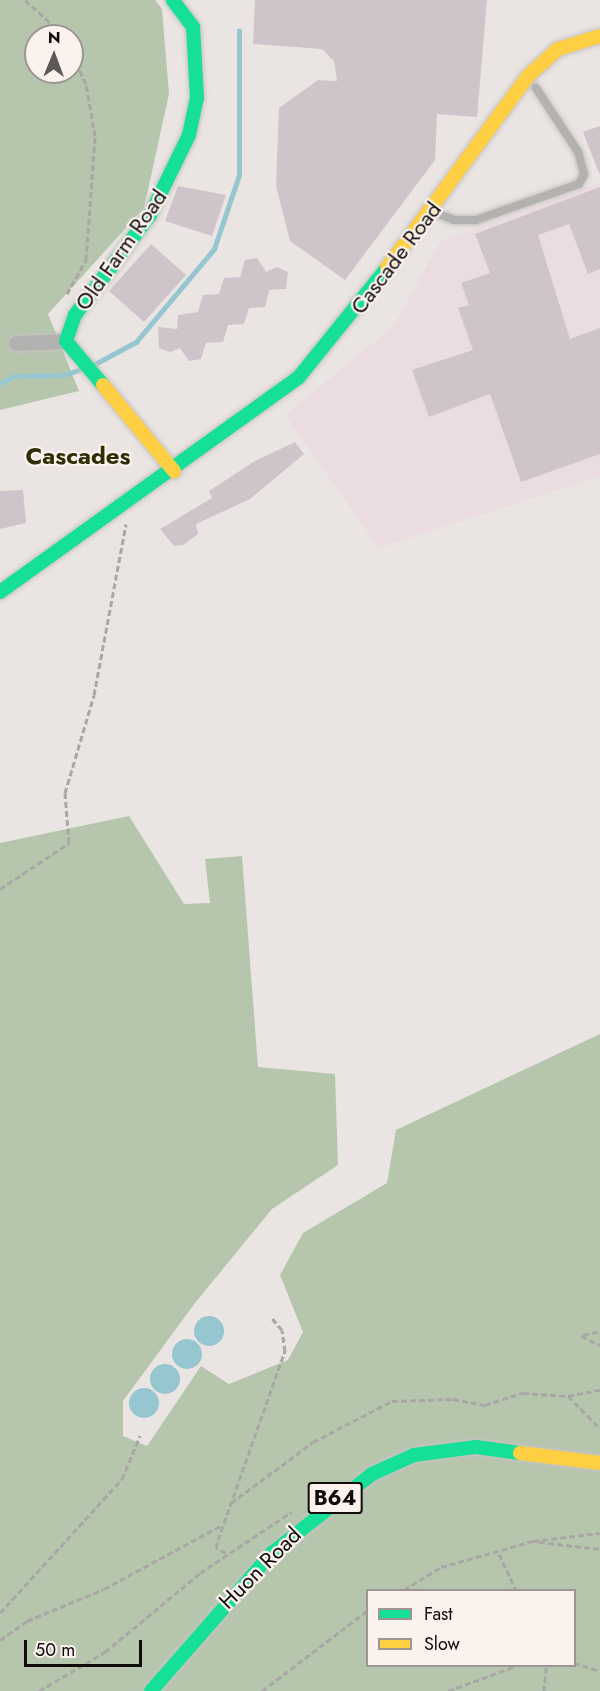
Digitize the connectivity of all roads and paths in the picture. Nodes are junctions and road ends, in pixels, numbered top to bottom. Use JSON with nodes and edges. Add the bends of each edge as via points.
{"nodes":[{"id":1,"x":25,"y":0,"type":"edge"},
{"id":2,"x":173,"y":0,"type":"edge"},
{"id":3,"x":52,"y":24,"type":"edge"},
{"id":4,"x":600,"y":36,"type":"edge"},
{"id":5,"x":84,"y":79,"type":"edge"},
{"id":6,"x":536,"y":88,"type":"dead end"},
{"id":7,"x":431,"y":211,"type":"junction"},
{"id":8,"x":75,"y":315,"type":"junction"},
{"id":9,"x":66,"y":341,"type":"junction"},
{"id":10,"x":16,"y":343,"type":"dead end"},
{"id":11,"x":174,"y":471,"type":"junction"},
{"id":12,"x":126,"y":520,"type":"dead end"},
{"id":13,"x":0,"y":592,"type":"edge"},
{"id":14,"x":0,"y":889,"type":"edge"},
{"id":15,"x":272,"y":1318,"type":"dead end"},
{"id":16,"x":600,"y":1331,"type":"edge"},
{"id":17,"x":600,"y":1345,"type":"edge"},
{"id":18,"x":600,"y":1390,"type":"edge"},
{"id":19,"x":568,"y":1396,"type":"junction"},
{"id":20,"x":600,"y":1428,"type":"edge"},
{"id":21,"x":140,"y":1436,"type":"dead end"},
{"id":22,"x":600,"y":1463,"type":"edge"},
{"id":23,"x":231,"y":1503,"type":"junction"},
{"id":24,"x":315,"y":1514,"type":"junction"},
{"id":25,"x":224,"y":1524,"type":"junction"},
{"id":26,"x":600,"y":1533,"type":"edge"},
{"id":27,"x":533,"y":1541,"type":"junction"},
{"id":28,"x":600,"y":1549,"type":"edge"},
{"id":29,"x":227,"y":1553,"type":"junction"},
{"id":30,"x":499,"y":1553,"type":"junction"},
{"id":31,"x":406,"y":1589,"type":"edge"},
{"id":32,"x":516,"y":1589,"type":"edge"},
{"id":33,"x":366,"y":1612,"type":"edge"},
{"id":34,"x":0,"y":1613,"type":"edge"},
{"id":35,"x":0,"y":1640,"type":"edge"},
{"id":36,"x":576,"y":1664,"type":"edge"},
{"id":37,"x":511,"y":1667,"type":"edge"},
{"id":38,"x":546,"y":1667,"type":"edge"},
{"id":39,"x":600,"y":1671,"type":"edge"},
{"id":40,"x":39,"y":1691,"type":"edge"},
{"id":41,"x":152,"y":1691,"type":"edge"},
{"id":42,"x":262,"y":1691,"type":"edge"},
{"id":43,"x":448,"y":1691,"type":"edge"},
{"id":44,"x":544,"y":1691,"type":"edge"}],
"edges":[{"from":1,"to":3,"type":"path"},
{"from":2,"to":8,"type":"street","name":"Old Farm Road","via":[[193,27],[197,98],[189,135],[150,215]]},
{"from":4,"to":7,"type":"street","name":"Cascade Road","via":[[567,45],[534,68]]},
{"from":5,"to":8,"type":"path","via":[[95,136],[86,260],[66,295]]},
{"from":6,"to":7,"type":"lane","via":[[578,152],[584,174],[579,184],[476,220],[454,220]]},
{"from":7,"to":11,"type":"street","name":"Cascade Road","via":[[314,362]]},
{"from":8,"to":9,"type":"street","name":"Old Farm Road"},
{"from":9,"to":10,"type":"street"},
{"from":9,"to":11,"type":"street"},
{"from":11,"to":13,"type":"street","name":"Cascade Road"},
{"from":12,"to":14,"type":"path","via":[[105,645],[65,793],[69,843]]},
{"from":15,"to":23,"type":"path","via":[[282,1330],[285,1351]]},
{"from":16,"to":17,"type":"path","via":[[582,1336]]},
{"from":18,"to":19,"type":"path"},
{"from":19,"to":20,"type":"path"},
{"from":19,"to":23,"type":"path","via":[[523,1393],[485,1405],[453,1399],[392,1401],[322,1437]]},
{"from":21,"to":34,"type":"path","via":[[122,1479]]},
{"from":22,"to":24,"type":"street","name":"Huon Road","number":"B64","via":[[500,1447],[434,1450],[372,1474]]},
{"from":23,"to":25,"type":"path"},
{"from":24,"to":29,"type":"path","via":[[297,1510],[278,1517]]},
{"from":24,"to":41,"type":"street","name":"Huon Road","number":"B64","via":[[236,1588]]},
{"from":25,"to":29,"type":"path","via":[[216,1548]]},
{"from":25,"to":35,"type":"path","via":[[104,1589],[27,1621]]},
{"from":26,"to":27,"type":"path"},
{"from":27,"to":28,"type":"path"},
{"from":27,"to":30,"type":"path"},
{"from":29,"to":40,"type":"path","via":[[105,1652]]},
{"from":30,"to":31,"type":"path","via":[[441,1567]]},
{"from":30,"to":32,"type":"path"},
{"from":33,"to":42,"type":"path"},
{"from":36,"to":39,"type":"path"},
{"from":37,"to":43,"type":"path"},
{"from":38,"to":44,"type":"path"}]}
